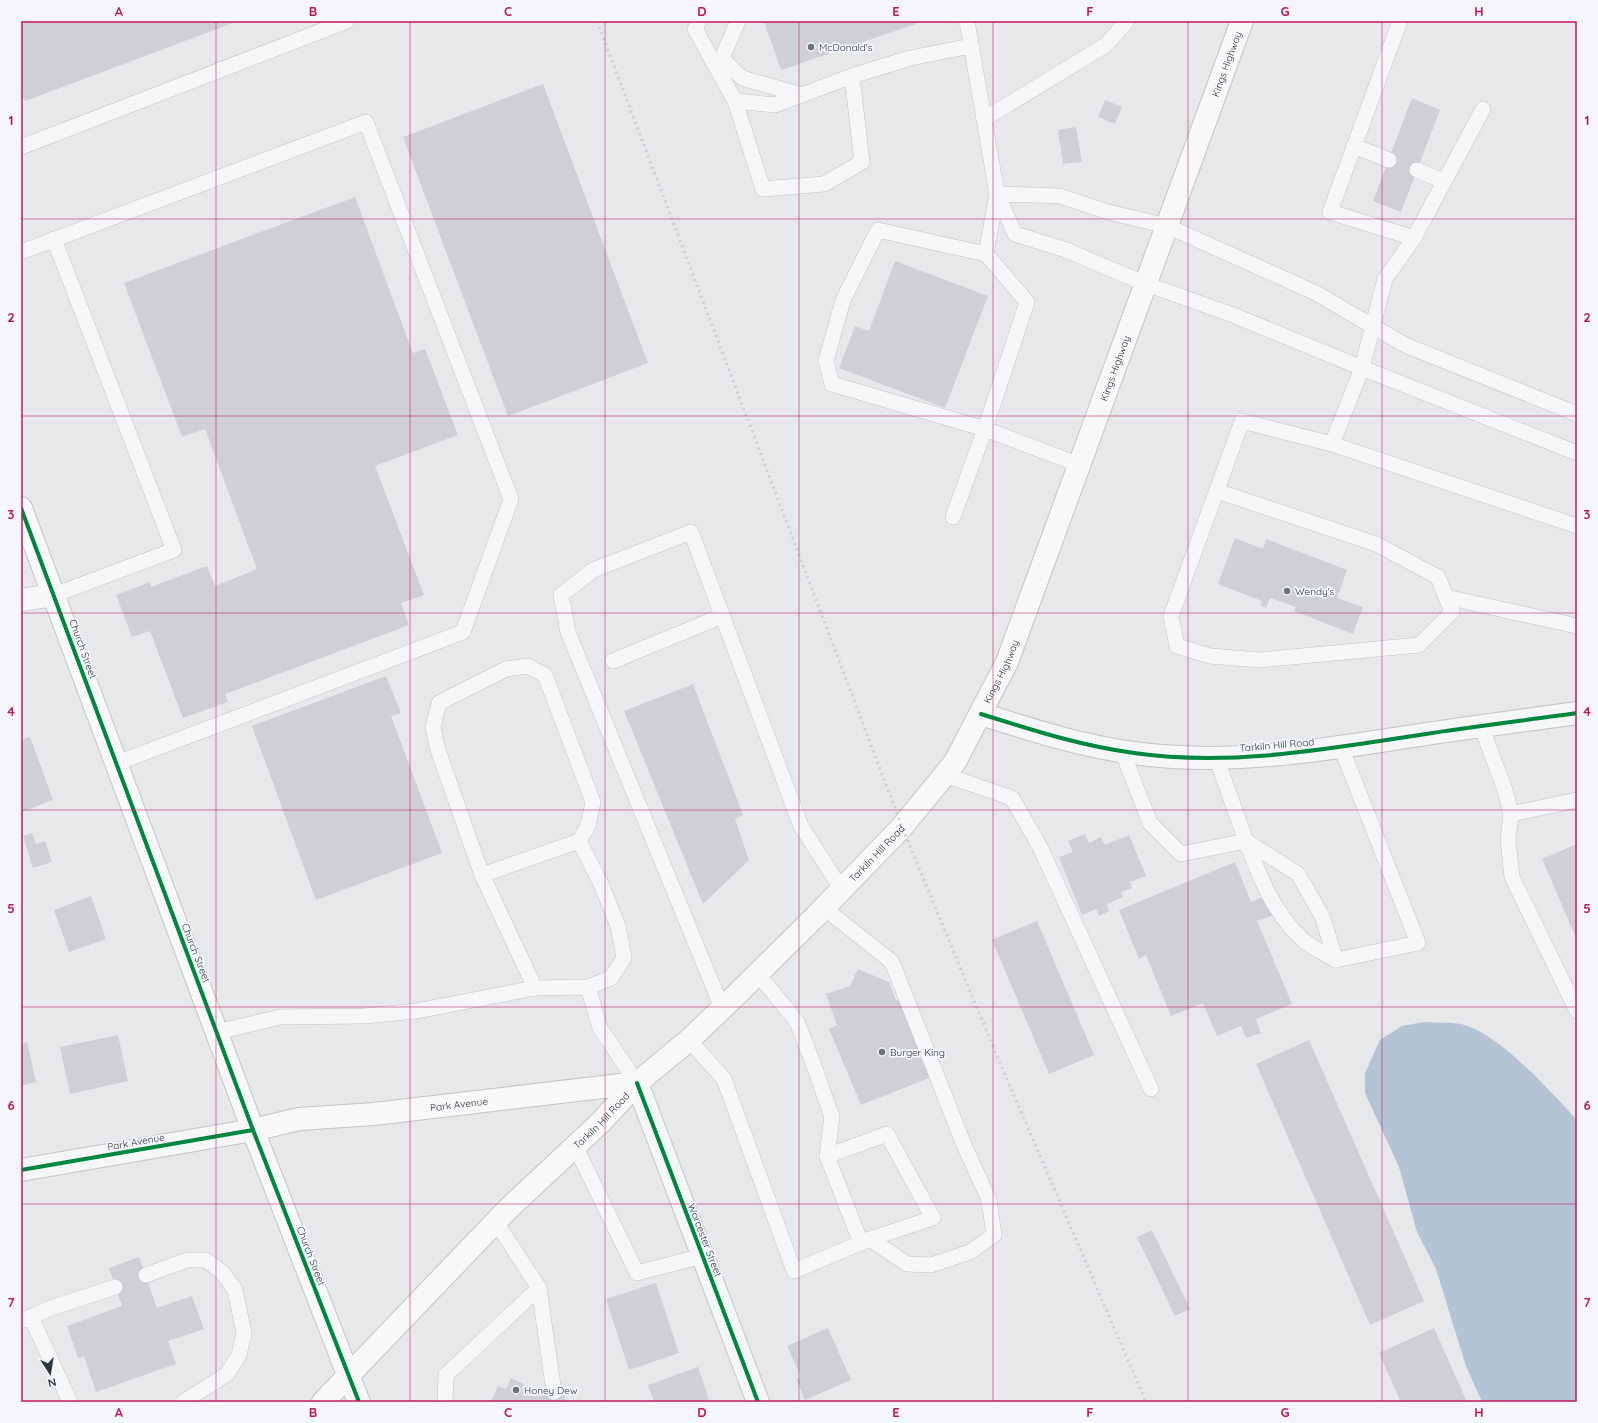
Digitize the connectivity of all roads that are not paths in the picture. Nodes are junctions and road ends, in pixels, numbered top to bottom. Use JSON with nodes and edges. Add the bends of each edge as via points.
{"nodes":[{"id":1,"x":347,"y":21,"type":"edge"},
{"id":2,"x":699,"y":21,"type":"edge"},
{"id":3,"x":738,"y":21,"type":"edge"},
{"id":4,"x":967,"y":21,"type":"edge"},
{"id":5,"x":1127,"y":21,"type":"edge"},
{"id":6,"x":1242,"y":21,"type":"edge"},
{"id":7,"x":1400,"y":21,"type":"edge"},
{"id":8,"x":971,"y":46,"type":"junction"},
{"id":9,"x":852,"y":76,"type":"junction"},
{"id":10,"x":802,"y":95,"type":"junction"},
{"id":11,"x":734,"y":101,"type":"junction"},
{"id":12,"x":1483,"y":110,"type":"dead end"},
{"id":13,"x":984,"y":119,"type":"junction"},
{"id":14,"x":1354,"y":146,"type":"junction"},
{"id":15,"x":21,"y":148,"type":"edge"},
{"id":16,"x":1389,"y":160,"type":"dead end"},
{"id":17,"x":1417,"y":170,"type":"dead end"},
{"id":18,"x":1444,"y":181,"type":"junction"},
{"id":19,"x":997,"y":194,"type":"junction"},
{"id":20,"x":1167,"y":226,"type":"junction"},
{"id":21,"x":1414,"y":238,"type":"junction"},
{"id":22,"x":54,"y":239,"type":"junction"},
{"id":23,"x":21,"y":252,"type":"edge"},
{"id":24,"x":986,"y":254,"type":"junction"},
{"id":25,"x":1146,"y":284,"type":"junction"},
{"id":26,"x":1374,"y":326,"type":"junction"},
{"id":27,"x":1362,"y":368,"type":"junction"},
{"id":28,"x":1577,"y":414,"type":"edge"},
{"id":29,"x":985,"y":430,"type":"junction"},
{"id":30,"x":1332,"y":444,"type":"junction"},
{"id":31,"x":1577,"y":453,"type":"edge"},
{"id":32,"x":1080,"y":465,"type":"junction"},
{"id":33,"x":1217,"y":491,"type":"junction"},
{"id":34,"x":21,"y":508,"type":"edge"},
{"id":35,"x":953,"y":517,"type":"dead end"},
{"id":36,"x":1577,"y":526,"type":"edge"},
{"id":37,"x":54,"y":595,"type":"junction"},
{"id":38,"x":1446,"y":597,"type":"junction"},
{"id":39,"x":21,"y":600,"type":"edge"},
{"id":40,"x":722,"y":616,"type":"junction"},
{"id":41,"x":1577,"y":626,"type":"edge"},
{"id":42,"x":613,"y":661,"type":"dead end"},
{"id":43,"x":1577,"y":713,"type":"edge"},
{"id":44,"x":981,"y":714,"type":"junction"},
{"id":45,"x":1481,"y":726,"type":"junction"},
{"id":46,"x":1341,"y":747,"type":"junction"},
{"id":47,"x":1122,"y":751,"type":"junction"},
{"id":48,"x":1216,"y":757,"type":"junction"},
{"id":49,"x":117,"y":763,"type":"junction"},
{"id":50,"x":945,"y":775,"type":"junction"},
{"id":51,"x":1577,"y":800,"type":"edge"},
{"id":52,"x":1511,"y":814,"type":"junction"},
{"id":53,"x":579,"y":841,"type":"junction"},
{"id":54,"x":1246,"y":841,"type":"junction"},
{"id":55,"x":482,"y":875,"type":"junction"},
{"id":56,"x":842,"y":890,"type":"junction"},
{"id":57,"x":824,"y":908,"type":"junction"},
{"id":58,"x":1336,"y":960,"type":"junction"},
{"id":59,"x":758,"y":974,"type":"junction"},
{"id":60,"x":588,"y":987,"type":"junction"},
{"id":61,"x":535,"y":988,"type":"junction"},
{"id":62,"x":722,"y":1008,"type":"junction"},
{"id":63,"x":1577,"y":1011,"type":"edge"},
{"id":64,"x":217,"y":1032,"type":"junction"},
{"id":65,"x":689,"y":1040,"type":"junction"},
{"id":66,"x":637,"y":1083,"type":"junction"},
{"id":67,"x":1151,"y":1089,"type":"dead end"},
{"id":68,"x":253,"y":1130,"type":"junction"},
{"id":69,"x":575,"y":1146,"type":"junction"},
{"id":70,"x":827,"y":1156,"type":"junction"},
{"id":71,"x":21,"y":1170,"type":"edge"},
{"id":72,"x":496,"y":1222,"type":"junction"},
{"id":73,"x":865,"y":1241,"type":"junction"},
{"id":74,"x":702,"y":1256,"type":"junction"},
{"id":75,"x":146,"y":1275,"type":"dead end"},
{"id":76,"x":115,"y":1287,"type":"dead end"},
{"id":77,"x":539,"y":1288,"type":"junction"},
{"id":78,"x":26,"y":1319,"type":"edge"},
{"id":79,"x":349,"y":1377,"type":"junction"},
{"id":80,"x":554,"y":1392,"type":"dead end"},
{"id":81,"x":70,"y":1402,"type":"edge"},
{"id":82,"x":183,"y":1402,"type":"edge"},
{"id":83,"x":323,"y":1402,"type":"edge"},
{"id":84,"x":359,"y":1402,"type":"edge"},
{"id":85,"x":445,"y":1402,"type":"edge"},
{"id":86,"x":758,"y":1402,"type":"edge"}],
"edges":[{"from":1,"to":15,"type":"lane"},
{"from":2,"to":11,"type":"lane","via":[[695,29]]},
{"from":3,"to":10,"type":"lane","via":[[722,58],[742,78]]},
{"from":4,"to":8,"type":"lane"},
{"from":5,"to":13,"type":"lane","via":[[1106,45]]},
{"from":6,"to":20,"type":"main road","name":"Kings Highway"},
{"from":7,"to":14,"type":"lane"},
{"from":8,"to":9,"type":"lane","via":[[910,58]]},
{"from":8,"to":13,"type":"lane"},
{"from":9,"to":10,"type":"lane"},
{"from":9,"to":11,"type":"lane","via":[[862,162],[824,184],[763,189]]},
{"from":10,"to":11,"type":"lane","via":[[775,105]]},
{"from":12,"to":18,"type":"lane"},
{"from":13,"to":19,"type":"lane"},
{"from":14,"to":16,"type":"lane"},
{"from":14,"to":21,"type":"lane","via":[[1330,212]]},
{"from":17,"to":18,"type":"lane"},
{"from":18,"to":21,"type":"lane","via":[[1441,191]]},
{"from":19,"to":20,"type":"lane","via":[[1060,196],[1108,212]]},
{"from":19,"to":24,"type":"lane"},
{"from":19,"to":25,"type":"lane","via":[[1015,234],[1066,250]]},
{"from":20,"to":25,"type":"main road","name":"Kings Highway"},
{"from":20,"to":26,"type":"lane","via":[[1316,293]]},
{"from":21,"to":26,"type":"lane","via":[[1385,279]]},
{"from":22,"to":23,"type":"lane"},
{"from":22,"to":37,"type":"lane","via":[[174,550]]},
{"from":22,"to":49,"type":"lane","via":[[366,122],[511,499],[463,632]]},
{"from":24,"to":29,"type":"lane","via":[[1027,302]]},
{"from":24,"to":29,"type":"lane","via":[[878,230],[843,300],[826,361],[832,384]]},
{"from":25,"to":27,"type":"lane","via":[[1233,315]]},
{"from":25,"to":32,"type":"main road","name":"Kings Highway"},
{"from":26,"to":27,"type":"lane"},
{"from":26,"to":28,"type":"lane","via":[[1405,345]]},
{"from":27,"to":30,"type":"lane"},
{"from":27,"to":31,"type":"lane"},
{"from":29,"to":32,"type":"lane"},
{"from":29,"to":35,"type":"lane"},
{"from":30,"to":33,"type":"lane","via":[[1242,421]]},
{"from":30,"to":36,"type":"lane"},
{"from":32,"to":44,"type":"main road","name":"Kings Highway","via":[[1007,662]]},
{"from":33,"to":38,"type":"lane","via":[[1376,544],[1438,577]]},
{"from":33,"to":38,"type":"lane","via":[[1171,616],[1177,646],[1210,656],[1259,660],[1419,645],[1452,612]]},
{"from":34,"to":37,"type":"main road","name":"Church Street"},
{"from":37,"to":39,"type":"street"},
{"from":37,"to":49,"type":"main road","name":"Church Street"},
{"from":38,"to":41,"type":"lane"},
{"from":40,"to":42,"type":"lane"},
{"from":40,"to":56,"type":"lane","via":[[801,826]]},
{"from":40,"to":62,"type":"lane","via":[[691,532],[593,570],[561,595],[568,632]]},
{"from":43,"to":45,"type":"street","name":"Tarkiln Hill Road"},
{"from":44,"to":47,"type":"street","name":"Tarkiln Hill Road","via":[[1049,736]]},
{"from":44,"to":50,"type":"main road","name":"Tarkiln Hill Road","via":[[955,762]]},
{"from":45,"to":46,"type":"street","name":"Tarkiln Hill Road"},
{"from":45,"to":52,"type":"lane","via":[[1505,790]]},
{"from":46,"to":48,"type":"street","name":"Tarkiln Hill Road","via":[[1298,753]]},
{"from":46,"to":58,"type":"lane","via":[[1418,943]]},
{"from":47,"to":48,"type":"street","name":"Tarkiln Hill Road"},
{"from":47,"to":54,"type":"lane","via":[[1150,823],[1181,854]]},
{"from":48,"to":54,"type":"lane"},
{"from":49,"to":64,"type":"main road","name":"Church Street"},
{"from":50,"to":56,"type":"main road","name":"Tarkiln Hill Road","via":[[902,827]]},
{"from":50,"to":67,"type":"lane","via":[[1012,798],[1040,847]]},
{"from":51,"to":52,"type":"lane"},
{"from":52,"to":63,"type":"lane","via":[[1508,840],[1512,876]]},
{"from":53,"to":55,"type":"lane"},
{"from":53,"to":55,"type":"lane","via":[[588,826],[593,802],[545,675],[527,666],[506,669],[440,704],[432,727]]},
{"from":53,"to":60,"type":"lane","via":[[601,884],[618,926],[624,958],[611,978]]},
{"from":54,"to":58,"type":"lane","via":[[1262,883],[1279,912],[1305,941]]},
{"from":54,"to":58,"type":"lane","via":[[1298,874],[1322,916]]},
{"from":55,"to":61,"type":"lane"},
{"from":56,"to":57,"type":"main road","name":"Tarkiln Hill Road"},
{"from":57,"to":59,"type":"main road","name":"Tarkiln Hill Road"},
{"from":57,"to":73,"type":"lane","via":[[892,962],[964,1145],[989,1200],[994,1235],[970,1252],[931,1265],[907,1264]]},
{"from":59,"to":62,"type":"main road","name":"Tarkiln Hill Road"},
{"from":59,"to":70,"type":"lane","via":[[797,1022],[808,1049],[832,1117]]},
{"from":60,"to":61,"type":"lane"},
{"from":60,"to":66,"type":"lane","via":[[600,1028]]},
{"from":61,"to":64,"type":"lane","via":[[416,1011],[364,1016],[280,1017]]},
{"from":62,"to":65,"type":"main road","name":"Tarkiln Hill Road"},
{"from":64,"to":68,"type":"main road","name":"Church Street"},
{"from":65,"to":66,"type":"main road","name":"Tarkiln Hill Road"},
{"from":65,"to":73,"type":"lane","via":[[724,1079],[794,1271]]},
{"from":66,"to":68,"type":"main road","name":"Park Avenue","via":[[374,1114],[299,1119]]},
{"from":66,"to":69,"type":"main road","name":"Tarkiln Hill Road"},
{"from":66,"to":74,"type":"street","name":"Worcester Street"},
{"from":68,"to":71,"type":"street","name":"Park Avenue"},
{"from":68,"to":79,"type":"main road","name":"Church Street"},
{"from":69,"to":72,"type":"main road","name":"Tarkiln Hill Road"},
{"from":69,"to":74,"type":"lane","via":[[637,1273]]},
{"from":70,"to":73,"type":"lane"},
{"from":70,"to":73,"type":"lane","via":[[887,1134],[933,1218]]},
{"from":72,"to":77,"type":"lane"},
{"from":72,"to":79,"type":"main road","name":"Tarkiln Hill Road"},
{"from":74,"to":86,"type":"street","name":"Worcester Street"},
{"from":75,"to":82,"type":"lane","via":[[187,1260],[206,1260],[222,1272],[235,1290],[244,1333],[239,1355],[227,1374]]},
{"from":76,"to":78,"type":"lane"},
{"from":77,"to":80,"type":"lane"},
{"from":77,"to":85,"type":"lane","via":[[446,1375]]},
{"from":78,"to":81,"type":"lane"},
{"from":79,"to":83,"type":"main road","name":"Tarkiln Hill Road"},
{"from":79,"to":84,"type":"street","name":"Church Street"}]}
